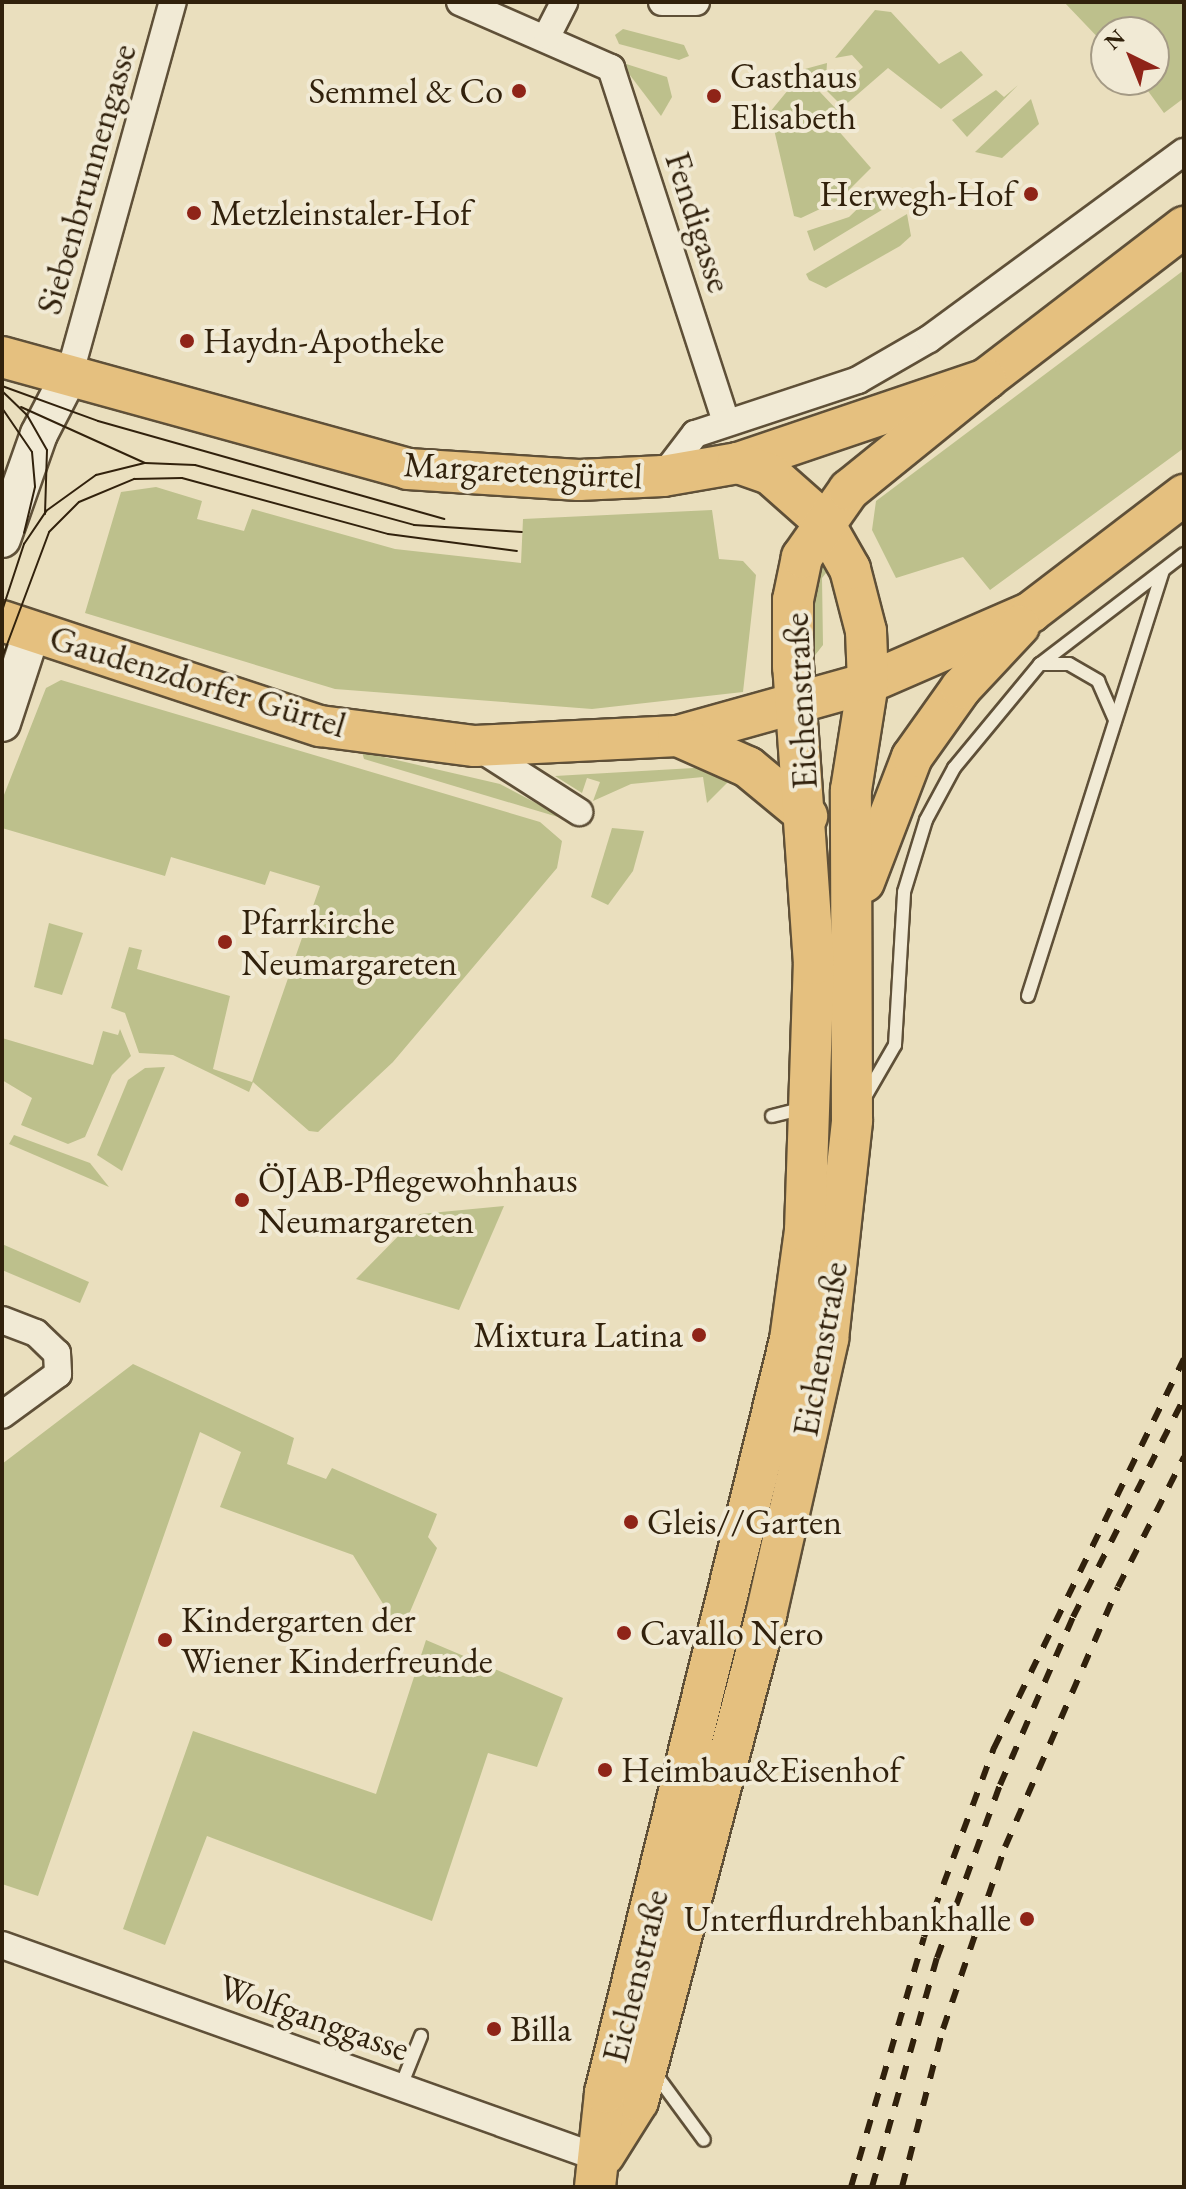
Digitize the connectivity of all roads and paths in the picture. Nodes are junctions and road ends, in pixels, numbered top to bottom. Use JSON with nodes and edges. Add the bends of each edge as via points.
{"nodes":[{"id":1,"x":173,"y":2,"type":"edge"},
{"id":2,"x":460,"y":2,"type":"edge"},
{"id":3,"x":564,"y":2,"type":"edge"},
{"id":4,"x":662,"y":2,"type":"edge"},
{"id":5,"x":696,"y":2,"type":"edge"},
{"id":6,"x":547,"y":36,"type":"junction"},
{"id":7,"x":1184,"y":152,"type":"edge"},
{"id":8,"x":1184,"y":227,"type":"edge"},
{"id":9,"x":2,"y":357,"type":"edge"},
{"id":10,"x":69,"y":376,"type":"junction"},
{"id":11,"x":986,"y":379,"type":"junction"},
{"id":12,"x":726,"y":421,"type":"junction"},
{"id":13,"x":738,"y":463,"type":"junction"},
{"id":14,"x":663,"y":476,"type":"junction"},
{"id":15,"x":1184,"y":495,"type":"edge"},
{"id":16,"x":822,"y":520,"type":"junction"},
{"id":17,"x":2,"y":539,"type":"edge"},
{"id":18,"x":1184,"y":554,"type":"edge"},
{"id":19,"x":1163,"y":571,"type":"junction"},
{"id":20,"x":1031,"y":612,"type":"junction"},
{"id":21,"x":17,"y":626,"type":"edge"},
{"id":22,"x":1040,"y":664,"type":"junction"},
{"id":23,"x":868,"y":683,"type":"junction"},
{"id":24,"x":795,"y":705,"type":"junction"},
{"id":25,"x":1115,"y":720,"type":"junction"},
{"id":26,"x":2,"y":723,"type":"edge"},
{"id":27,"x":678,"y":736,"type":"junction"},
{"id":28,"x":475,"y":746,"type":"junction"},
{"id":29,"x":579,"y":812,"type":"dead end"},
{"id":30,"x":807,"y":816,"type":"junction"},
{"id":31,"x":855,"y":909,"type":"junction"},
{"id":32,"x":1028,"y":996,"type":"dead end"},
{"id":33,"x":813,"y":1103,"type":"junction"},
{"id":34,"x":772,"y":1116,"type":"dead end"},
{"id":35,"x":852,"y":1120,"type":"junction"},
{"id":36,"x":2,"y":1320,"type":"edge"},
{"id":37,"x":2,"y":1415,"type":"edge"},
{"id":38,"x":746,"y":1609,"type":"junction"},
{"id":39,"x":3,"y":1949,"type":"edge"},
{"id":40,"x":421,"y":2036,"type":"dead end"},
{"id":41,"x":648,"y":2063,"type":"junction"},
{"id":42,"x":401,"y":2086,"type":"junction"},
{"id":43,"x":704,"y":2140,"type":"dead end"},
{"id":44,"x":598,"y":2173,"type":"edge"}],
"edges":[{"from":1,"to":10,"type":"street","name":"Siebenbrunnengasse"},
{"from":2,"to":6,"type":"street","name":"Fendigasse"},
{"from":3,"to":6,"type":"street"},
{"from":4,"to":5,"type":"street"},
{"from":6,"to":12,"type":"street","name":"Fendigasse","via":[[611,68]]},
{"from":7,"to":12,"type":"street","via":[[893,360],[829,391]]},
{"from":8,"to":11,"type":"main road","name":"Margaretengürtel"},
{"from":9,"to":10,"type":"main road","name":"Margaretengürtel"},
{"from":10,"to":14,"type":"main road","name":"Margaretengürtel","via":[[408,469],[579,480]]},
{"from":10,"to":17,"type":"street","via":[[39,434]]},
{"from":11,"to":13,"type":"main road","name":"Margaretengürtel"},
{"from":11,"to":16,"type":"main road","name":"Eichenstraße","via":[[849,490]]},
{"from":12,"to":14,"type":"street","via":[[695,434]]},
{"from":13,"to":14,"type":"main road","name":"Margaretengürtel"},
{"from":13,"to":16,"type":"main road","name":"Eichenstraße","via":[[770,474]]},
{"from":15,"to":20,"type":"main road"},
{"from":16,"to":23,"type":"main road","name":"Eichenstraße","via":[[850,569],[866,631]]},
{"from":16,"to":24,"type":"main road","name":"Eichenstraße","via":[[802,557],[793,600]]},
{"from":18,"to":19,"type":"lane"},
{"from":19,"to":22,"type":"lane"},
{"from":19,"to":25,"type":"lane"},
{"from":20,"to":23,"type":"main road"},
{"from":20,"to":31,"type":"main road","via":[[961,688],[912,757]]},
{"from":21,"to":26,"type":"street"},
{"from":21,"to":28,"type":"main road","name":"Gaudenzdorfer Gürtel","via":[[320,726]]},
{"from":22,"to":25,"type":"lane","via":[[1069,664],[1098,681]]},
{"from":22,"to":35,"type":"lane","via":[[954,768],[926,820],[904,892],[895,1045]]},
{"from":23,"to":24,"type":"main road","name":"Gaudenzdorfer Gürtel"},
{"from":23,"to":31,"type":"main road","name":"Eichenstraße","via":[[851,790]]},
{"from":24,"to":27,"type":"main road","name":"Gaudenzdorfer Gürtel"},
{"from":24,"to":30,"type":"main road","name":"Eichenstraße"},
{"from":25,"to":32,"type":"lane"},
{"from":27,"to":28,"type":"main road","name":"Gaudenzdorfer Gürtel"},
{"from":27,"to":30,"type":"main road","via":[[748,767]]},
{"from":28,"to":29,"type":"street"},
{"from":30,"to":33,"type":"main road","name":"Eichenstraße"},
{"from":31,"to":35,"type":"main road","name":"Eichenstraße"},
{"from":33,"to":34,"type":"lane"},
{"from":33,"to":38,"type":"main road","name":"Eichenstraße","via":[[790,1340]]},
{"from":35,"to":38,"type":"main road","name":"Eichenstraße","via":[[828,1339]]},
{"from":36,"to":37,"type":"street","via":[[36,1333],[57,1353],[58,1374]]},
{"from":38,"to":41,"type":"main road","name":"Eichenstraße"},
{"from":38,"to":44,"type":"main road","name":"Eichenstraße","via":[[605,2093]]},
{"from":39,"to":42,"type":"street","name":"Wolfganggasse"},
{"from":40,"to":42,"type":"lane"},
{"from":41,"to":43,"type":"lane"},
{"from":41,"to":44,"type":"main road","name":"Eichenstraße","via":[[638,2101]]},
{"from":42,"to":44,"type":"street","name":"Wolfganggasse"}]}
